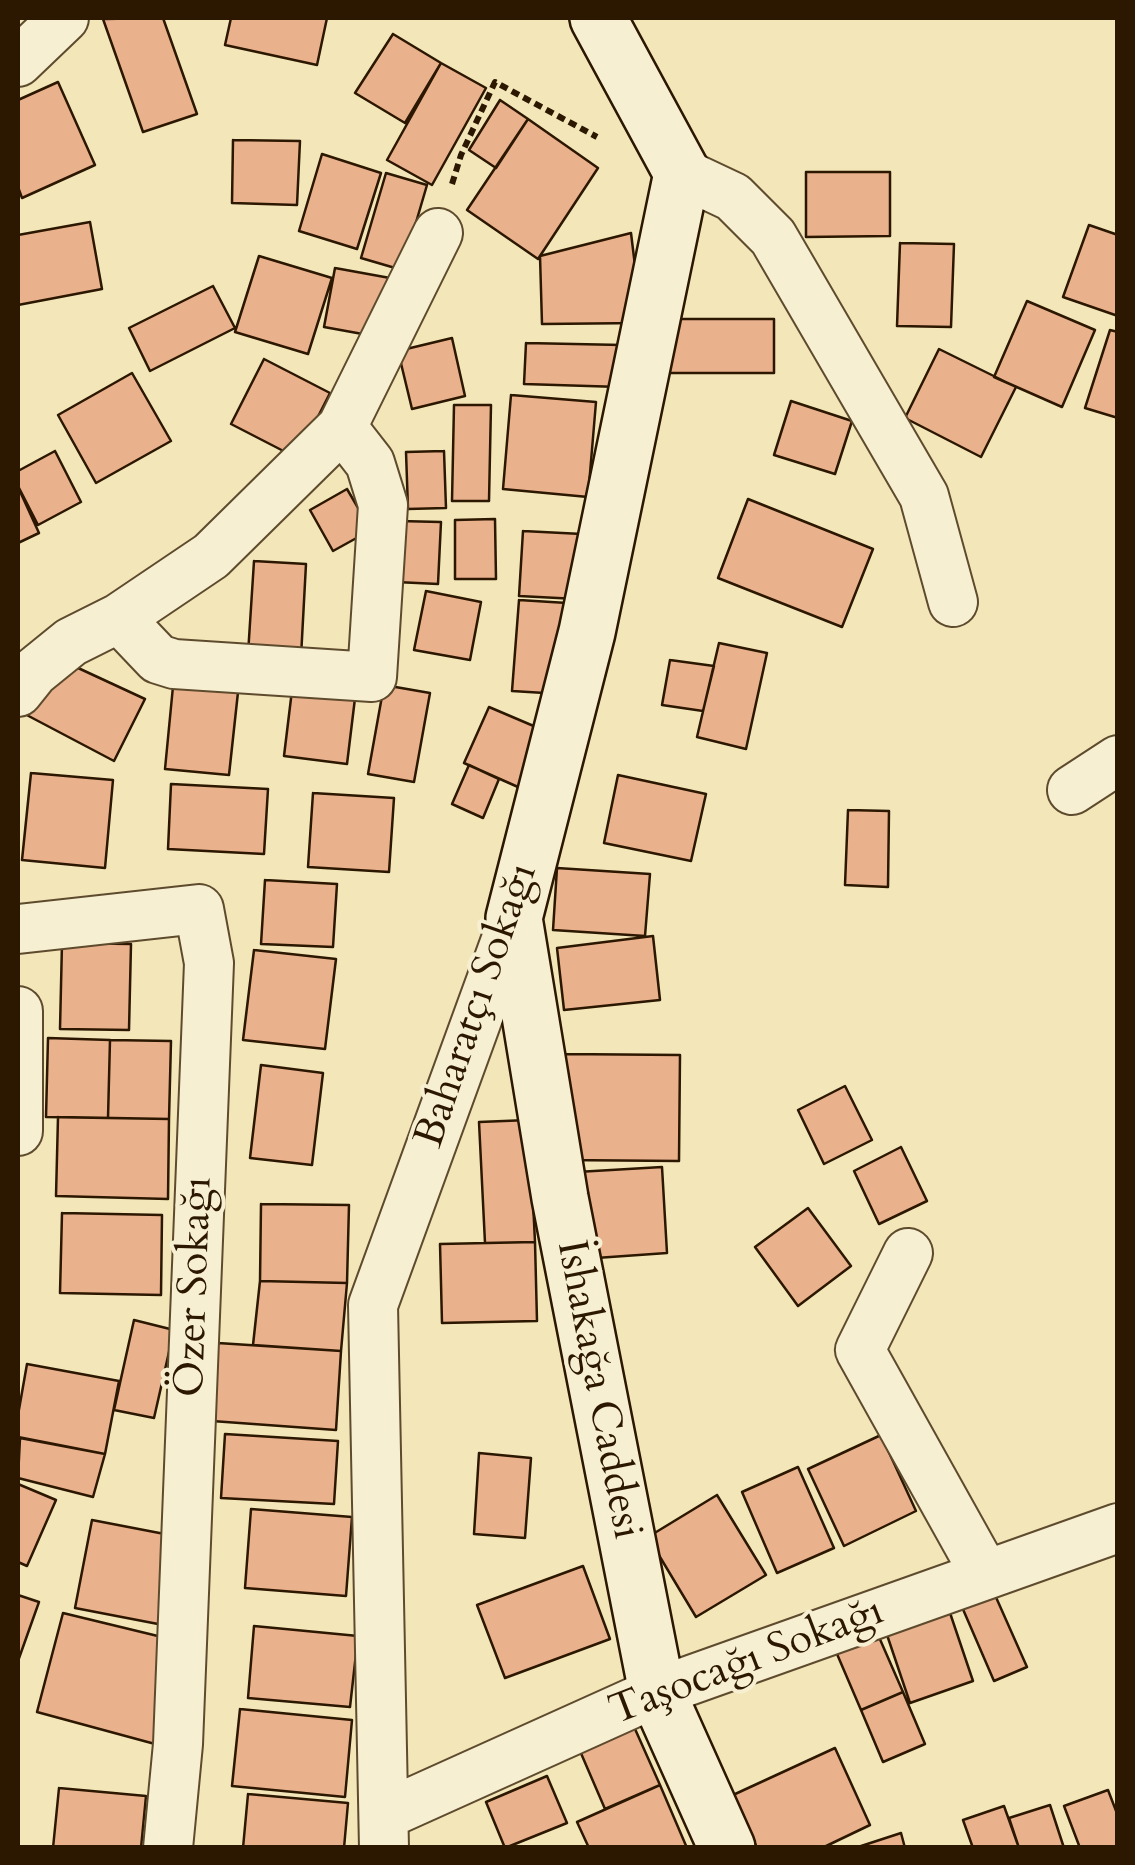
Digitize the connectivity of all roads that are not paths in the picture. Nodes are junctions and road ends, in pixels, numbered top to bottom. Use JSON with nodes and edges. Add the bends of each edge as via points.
{"nodes":[{"id":1,"x":64,"y":18,"type":"edge"},
{"id":2,"x":598,"y":18,"type":"edge"},
{"id":3,"x":18,"y":62,"type":"edge"},
{"id":4,"x":682,"y":172,"type":"junction"},
{"id":5,"x":438,"y":233,"type":"road end"},
{"id":6,"x":342,"y":427,"type":"junction"},
{"id":7,"x":954,"y":602,"type":"dead end"},
{"id":8,"x":119,"y":618,"type":"junction"},
{"id":9,"x":18,"y":692,"type":"edge"},
{"id":10,"x":1118,"y":760,"type":"edge"},
{"id":11,"x":1072,"y":790,"type":"dead end"},
{"id":12,"x":514,"y":918,"type":"junction"},
{"id":13,"x":18,"y":929,"type":"edge"},
{"id":14,"x":18,"y":1010,"type":"edge"},
{"id":15,"x":18,"y":1131,"type":"edge"},
{"id":16,"x":908,"y":1253,"type":"dead end"},
{"id":17,"x":1118,"y":1528,"type":"edge"},
{"id":18,"x":985,"y":1574,"type":"junction"},
{"id":19,"x":657,"y":1692,"type":"junction"},
{"id":20,"x":384,"y":1831,"type":"edge"},
{"id":21,"x":168,"y":1848,"type":"edge"},
{"id":22,"x":727,"y":1848,"type":"edge"}],
"edges":[{"from":1,"to":3,"type":"street"},
{"from":2,"to":4,"type":"street"},
{"from":4,"to":7,"type":"street","via":[[733,197],[774,237],[924,496]]},
{"from":4,"to":12,"type":"street","name":"Baharatçı Sokağı","via":[[588,632]]},
{"from":5,"to":6,"type":"street"},
{"from":6,"to":8,"type":"street","via":[[211,556]]},
{"from":6,"to":8,"type":"street","via":[[370,463],[384,505],[372,678],[174,664],[158,660]]},
{"from":8,"to":9,"type":"street","via":[[70,642]]},
{"from":10,"to":11,"type":"street"},
{"from":12,"to":19,"type":"street","name":"İshakağa Caddesi","via":[[567,1236]]},
{"from":12,"to":20,"type":"street","name":"Baharatçı Sokağı","via":[[373,1306]]},
{"from":13,"to":21,"type":"street","name":"Özer Sokağı","via":[[199,909],[210,963],[178,1744]]},
{"from":14,"to":15,"type":"street"},
{"from":16,"to":18,"type":"street","via":[[860,1350]]},
{"from":17,"to":18,"type":"street","name":"Taşocağı Sokağı"},
{"from":18,"to":19,"type":"street","name":"Taşocağı Sokağı"},
{"from":19,"to":20,"type":"street","name":"Taşocağı Sokağı"},
{"from":19,"to":22,"type":"street","name":"İshakağa Caddesi"}]}
